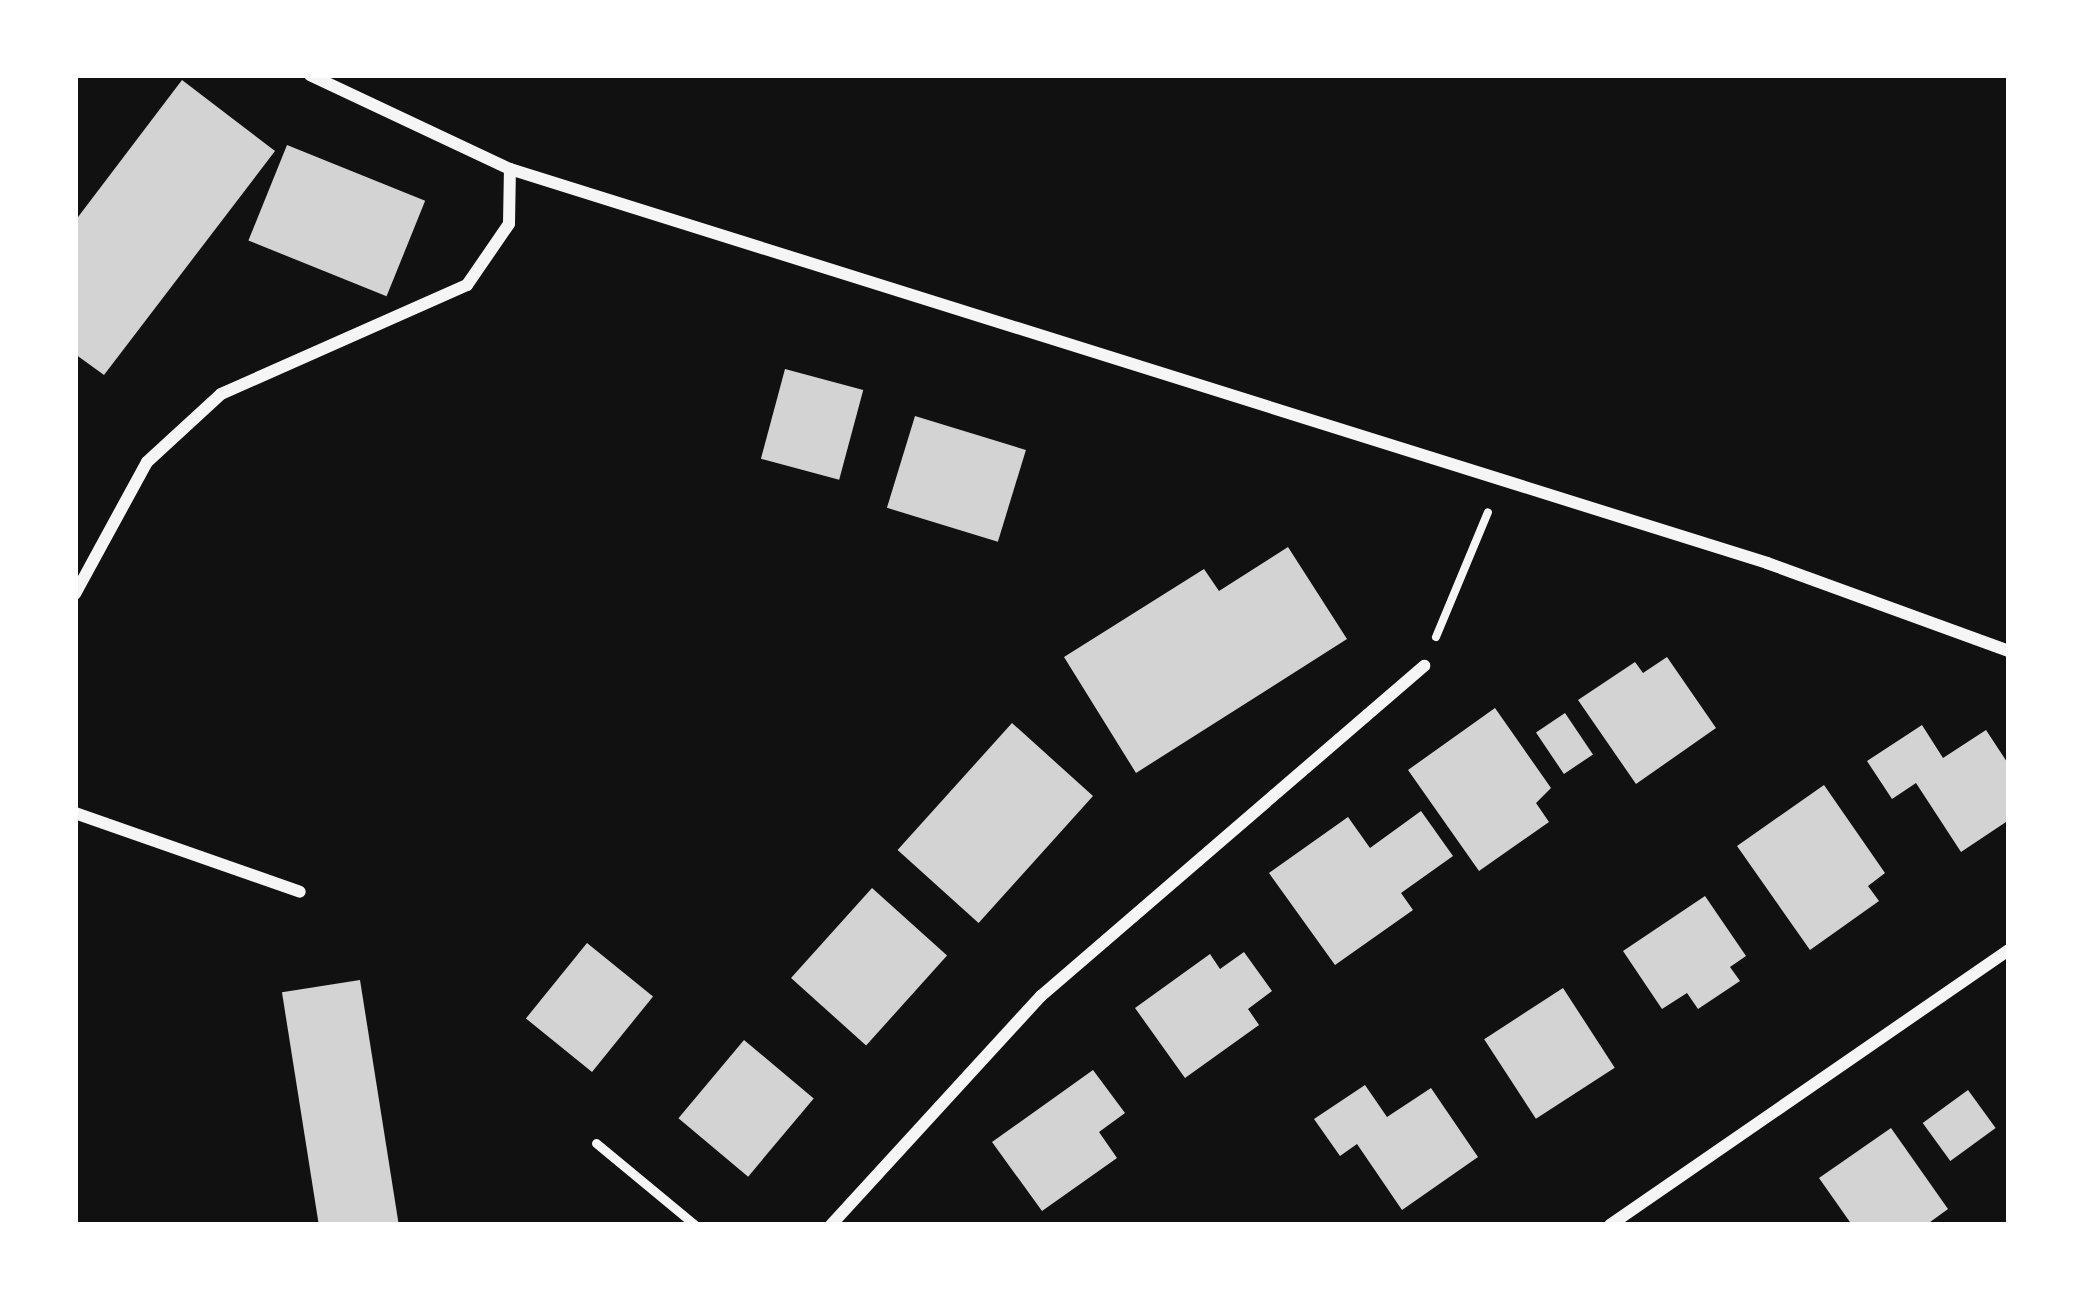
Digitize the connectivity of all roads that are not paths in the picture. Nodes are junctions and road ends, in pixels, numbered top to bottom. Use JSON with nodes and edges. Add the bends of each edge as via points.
{"nodes":[{"id":1,"x":310,"y":75,"type":"edge"},
{"id":2,"x":510,"y":169,"type":"junction"},
{"id":3,"x":75,"y":594,"type":"edge"},
{"id":4,"x":2009,"y":651,"type":"edge"},
{"id":5,"x":1424,"y":666,"type":"road end"},
{"id":6,"x":75,"y":813,"type":"edge"},
{"id":7,"x":300,"y":892,"type":"dead end"},
{"id":8,"x":2009,"y":950,"type":"edge"},
{"id":9,"x":596,"y":1143,"type":"dead end"},
{"id":10,"x":695,"y":1225,"type":"edge"},
{"id":11,"x":831,"y":1225,"type":"edge"},
{"id":12,"x":1610,"y":1225,"type":"edge"}],
"edges":[{"from":1,"to":2,"type":"street"},
{"from":2,"to":3,"type":"street","via":[[508,224],[467,284],[221,394],[147,462]]},
{"from":2,"to":4,"type":"street","via":[[1501,481]]},
{"from":5,"to":11,"type":"street","via":[[1041,995]]},
{"from":6,"to":7,"type":"street"},
{"from":8,"to":12,"type":"street"},
{"from":9,"to":10,"type":"lane"}]}
